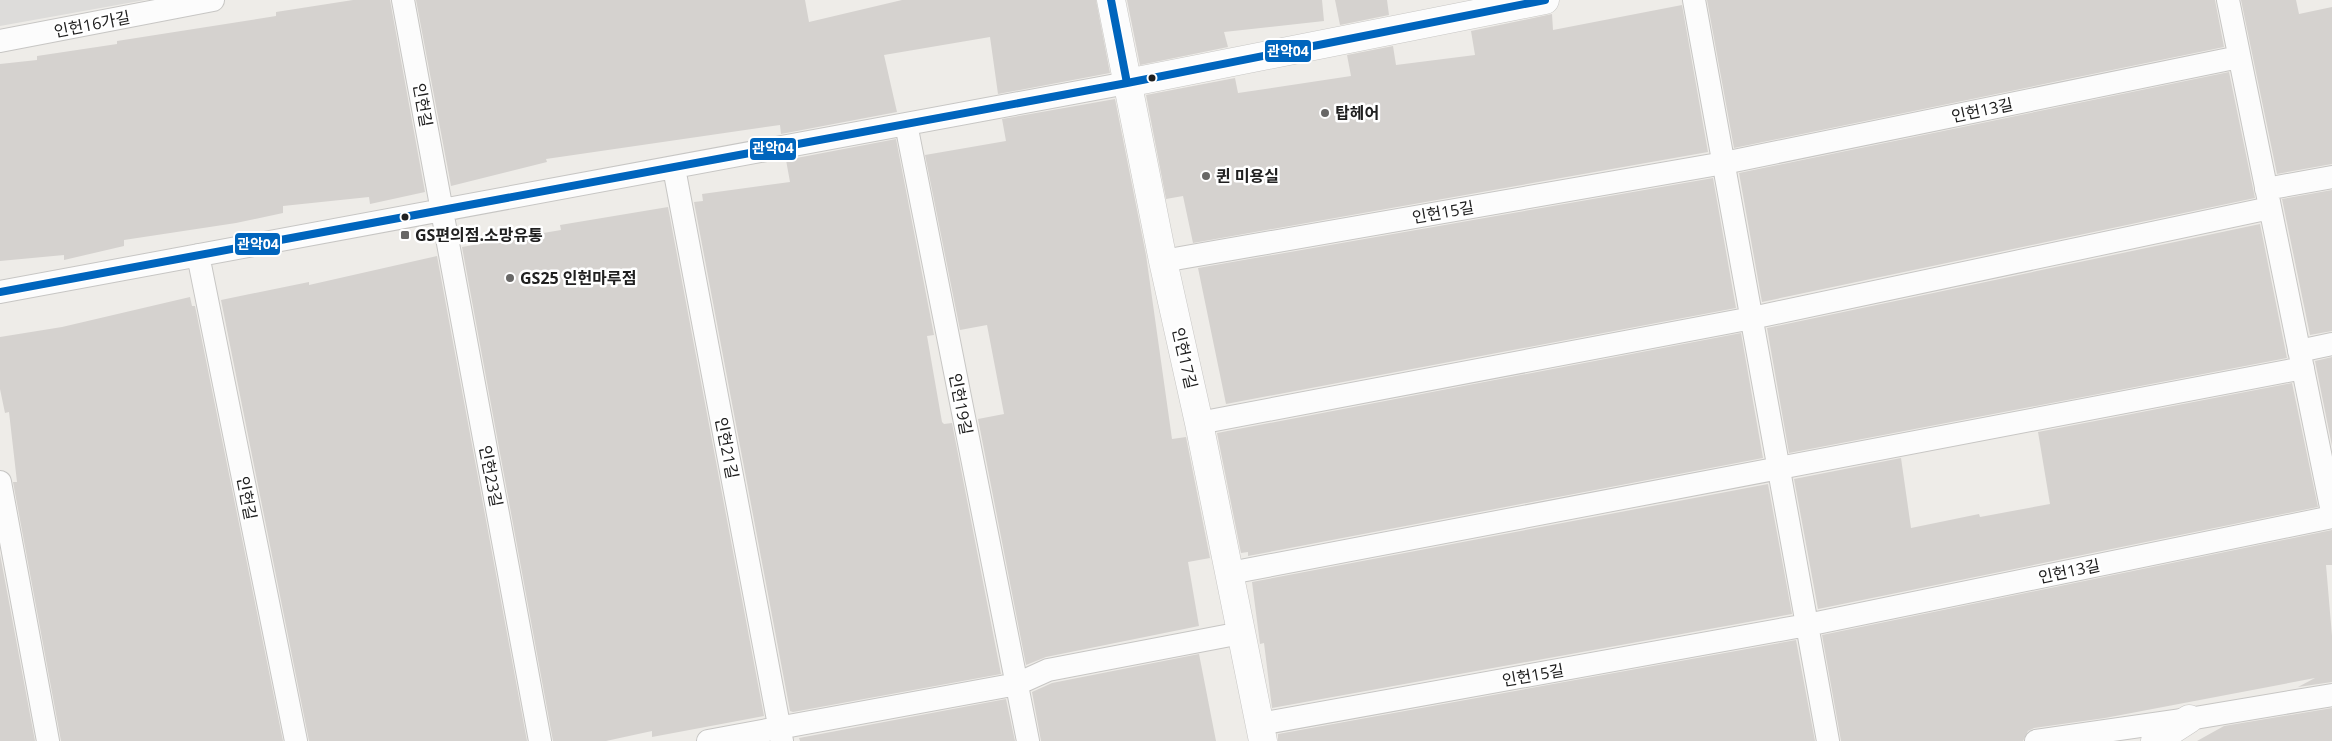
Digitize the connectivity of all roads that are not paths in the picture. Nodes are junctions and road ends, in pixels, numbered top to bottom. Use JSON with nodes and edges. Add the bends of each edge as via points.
{"nodes":[{"id":1,"x":213,"y":0,"type":"edge"},
{"id":2,"x":403,"y":0,"type":"edge"},
{"id":3,"x":1111,"y":0,"type":"edge"},
{"id":4,"x":1545,"y":0,"type":"edge"},
{"id":5,"x":1694,"y":0,"type":"edge"},
{"id":6,"x":2228,"y":0,"type":"edge"},
{"id":7,"x":0,"y":41,"type":"edge"},
{"id":8,"x":2239,"y":56,"type":"junction"},
{"id":9,"x":1127,"y":83,"type":"junction"},
{"id":10,"x":906,"y":124,"type":"junction"},
{"id":11,"x":1724,"y":163,"type":"junction"},
{"id":12,"x":674,"y":168,"type":"junction"},
{"id":13,"x":2332,"y":177,"type":"edge"},
{"id":14,"x":2268,"y":198,"type":"junction"},
{"id":15,"x":442,"y":210,"type":"junction"},
{"id":16,"x":198,"y":255,"type":"junction"},
{"id":17,"x":1163,"y":261,"type":"junction"},
{"id":18,"x":0,"y":292,"type":"edge"},
{"id":19,"x":1752,"y":318,"type":"junction"},
{"id":20,"x":2332,"y":344,"type":"edge"},
{"id":21,"x":2301,"y":360,"type":"junction"},
{"id":22,"x":1200,"y":424,"type":"junction"},
{"id":23,"x":1779,"y":469,"type":"junction"},
{"id":24,"x":0,"y":482,"type":"edge"},
{"id":25,"x":2332,"y":511,"type":"edge"},
{"id":26,"x":1230,"y":573,"type":"junction"},
{"id":27,"x":1807,"y":625,"type":"junction"},
{"id":28,"x":1241,"y":633,"type":"junction"},
{"id":29,"x":1017,"y":684,"type":"junction"},
{"id":30,"x":2332,"y":696,"type":"edge"},
{"id":31,"x":2188,"y":719,"type":"junction"},
{"id":32,"x":1261,"y":733,"type":"edge"},
{"id":33,"x":781,"y":734,"type":"edge"},
{"id":34,"x":48,"y":741,"type":"edge"},
{"id":35,"x":296,"y":741,"type":"edge"},
{"id":36,"x":540,"y":741,"type":"edge"},
{"id":37,"x":708,"y":741,"type":"edge"},
{"id":38,"x":1028,"y":741,"type":"edge"},
{"id":39,"x":1828,"y":741,"type":"edge"},
{"id":40,"x":2036,"y":741,"type":"edge"},
{"id":41,"x":2155,"y":741,"type":"edge"}],
"edges":[{"from":1,"to":7,"type":"lane","name":"인헌16가길"},
{"from":2,"to":15,"type":"lane","name":"인헌길"},
{"from":3,"to":9,"type":"street","name":"인헌17길"},
{"from":4,"to":9,"type":"street"},
{"from":5,"to":11,"type":"lane"},
{"from":6,"to":8,"type":"lane","name":"인헌13길"},
{"from":8,"to":11,"type":"lane","name":"인헌13길"},
{"from":8,"to":14,"type":"lane","name":"인헌13길"},
{"from":9,"to":10,"type":"lane"},
{"from":9,"to":17,"type":"street","name":"인헌17길"},
{"from":10,"to":12,"type":"lane"},
{"from":10,"to":29,"type":"lane","name":"인헌19길"},
{"from":11,"to":17,"type":"lane","name":"인헌15길"},
{"from":11,"to":19,"type":"lane"},
{"from":12,"to":15,"type":"lane"},
{"from":12,"to":33,"type":"lane","name":"인헌21길"},
{"from":13,"to":14,"type":"lane"},
{"from":14,"to":19,"type":"lane"},
{"from":14,"to":21,"type":"lane","name":"인헌13길"},
{"from":15,"to":16,"type":"lane"},
{"from":15,"to":36,"type":"lane","name":"인헌23길"},
{"from":16,"to":18,"type":"lane"},
{"from":16,"to":35,"type":"lane","name":"인헌길"},
{"from":17,"to":22,"type":"street","name":"인헌17길"},
{"from":19,"to":22,"type":"lane"},
{"from":19,"to":23,"type":"lane"},
{"from":20,"to":21,"type":"lane"},
{"from":21,"to":23,"type":"lane"},
{"from":21,"to":25,"type":"lane","name":"인헌13길"},
{"from":22,"to":26,"type":"street","name":"인헌17길"},
{"from":23,"to":26,"type":"lane"},
{"from":23,"to":27,"type":"lane"},
{"from":24,"to":34,"type":"lane"},
{"from":25,"to":27,"type":"lane","name":"인헌13길"},
{"from":26,"to":28,"type":"street","name":"인헌17길"},
{"from":27,"to":32,"type":"lane","name":"인헌15길"},
{"from":27,"to":39,"type":"lane"},
{"from":28,"to":29,"type":"lane","via":[[1048,670]]},
{"from":28,"to":32,"type":"street","name":"인헌17길"},
{"from":29,"to":33,"type":"lane"},
{"from":29,"to":38,"type":"lane","name":"인헌19길"},
{"from":30,"to":31,"type":"lane"},
{"from":31,"to":40,"type":"lane"},
{"from":31,"to":41,"type":"street"},
{"from":33,"to":37,"type":"lane"}]}
